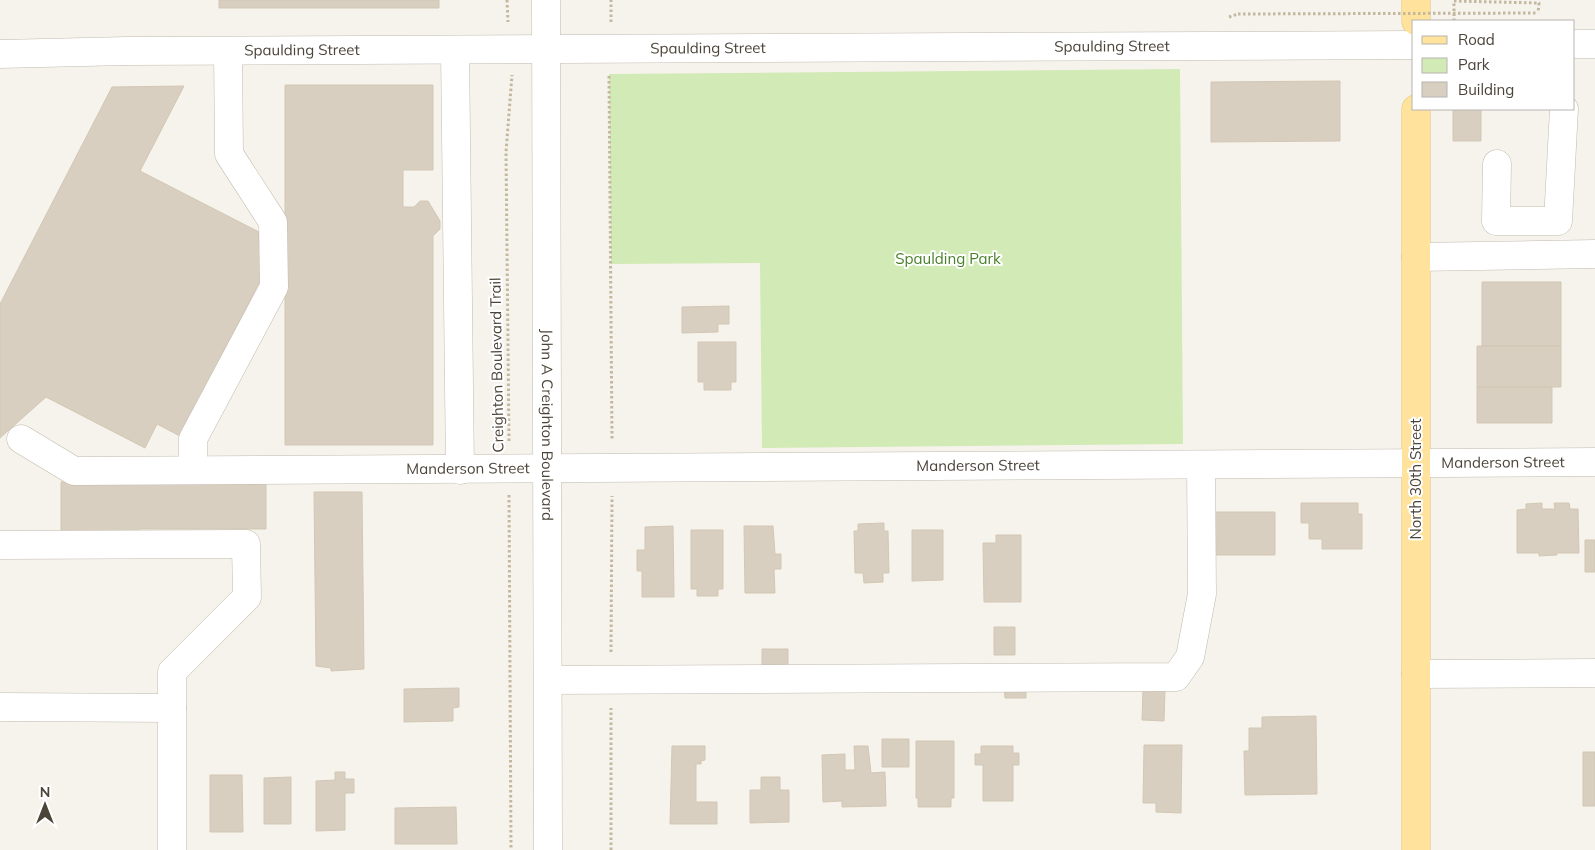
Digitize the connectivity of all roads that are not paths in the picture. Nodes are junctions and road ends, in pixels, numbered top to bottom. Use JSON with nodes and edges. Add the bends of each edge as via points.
{"nodes":[{"id":1,"x":546,"y":0,"type":"edge"},
{"id":2,"x":1416,"y":0,"type":"edge"},
{"id":3,"x":1416,"y":20,"type":"edge"},
{"id":4,"x":1575,"y":44,"type":"edge"},
{"id":5,"x":1595,"y":44,"type":"edge"},
{"id":6,"x":1412,"y":45,"type":"edge"},
{"id":7,"x":455,"y":50,"type":"junction"},
{"id":8,"x":547,"y":50,"type":"junction"},
{"id":9,"x":228,"y":51,"type":"junction"},
{"id":10,"x":0,"y":54,"type":"edge"},
{"id":11,"x":1416,"y":110,"type":"edge"},
{"id":12,"x":1564,"y":110,"type":"edge"},
{"id":13,"x":1497,"y":164,"type":"dead end"},
{"id":14,"x":1595,"y":254,"type":"edge"},
{"id":15,"x":1416,"y":256,"type":"junction"},
{"id":16,"x":20,"y":439,"type":"dead end"},
{"id":17,"x":1595,"y":462,"type":"edge"},
{"id":18,"x":1416,"y":463,"type":"junction"},
{"id":19,"x":1201,"y":465,"type":"junction"},
{"id":20,"x":193,"y":470,"type":"junction"},
{"id":21,"x":460,"y":470,"type":"junction"},
{"id":22,"x":547,"y":470,"type":"junction"},
{"id":23,"x":0,"y":545,"type":"edge"},
{"id":24,"x":1595,"y":673,"type":"edge"},
{"id":25,"x":1416,"y":674,"type":"junction"},
{"id":26,"x":548,"y":680,"type":"junction"},
{"id":27,"x":0,"y":707,"type":"edge"},
{"id":28,"x":172,"y":708,"type":"junction"},
{"id":29,"x":172,"y":850,"type":"edge"},
{"id":30,"x":548,"y":850,"type":"edge"},
{"id":31,"x":1416,"y":850,"type":"edge"}],
"edges":[{"from":1,"to":8,"type":"street","name":"John A Creighton Boulevard"},
{"from":2,"to":3,"type":"main road"},
{"from":4,"to":5,"type":"street"},
{"from":6,"to":8,"type":"street","name":"Spaulding Street"},
{"from":7,"to":8,"type":"street","name":"Spaulding Street"},
{"from":7,"to":9,"type":"street","name":"Spaulding Street"},
{"from":7,"to":21,"type":"street"},
{"from":8,"to":22,"type":"street","name":"John A Creighton Boulevard"},
{"from":9,"to":10,"type":"street","name":"Spaulding Street"},
{"from":9,"to":20,"type":"street","via":[[229,154],[273,222],[274,287],[193,439]]},
{"from":11,"to":15,"type":"main road","name":"North 30th Street"},
{"from":12,"to":13,"type":"street","via":[[1558,221],[1496,221]]},
{"from":14,"to":15,"type":"street"},
{"from":15,"to":18,"type":"main road","name":"North 30th Street"},
{"from":16,"to":20,"type":"street","name":"Manderson Street","via":[[74,471]]},
{"from":17,"to":18,"type":"street","name":"Manderson Street"},
{"from":18,"to":19,"type":"street","name":"Manderson Street"},
{"from":18,"to":25,"type":"main road","name":"North 30th Street"},
{"from":19,"to":22,"type":"street","name":"Manderson Street"},
{"from":19,"to":26,"type":"street","via":[[1202,594],[1190,657],[1176,677]]},
{"from":20,"to":21,"type":"street","name":"Manderson Street"},
{"from":21,"to":22,"type":"street","name":"Manderson Street"},
{"from":22,"to":26,"type":"street","name":"John A Creighton Boulevard"},
{"from":23,"to":28,"type":"street","via":[[246,544],[247,597],[172,672]]},
{"from":24,"to":25,"type":"street"},
{"from":25,"to":31,"type":"main road","name":"North 30th Street"},
{"from":26,"to":30,"type":"street","name":"John A Creighton Boulevard"},
{"from":27,"to":28,"type":"street"},
{"from":28,"to":29,"type":"street"}]}
